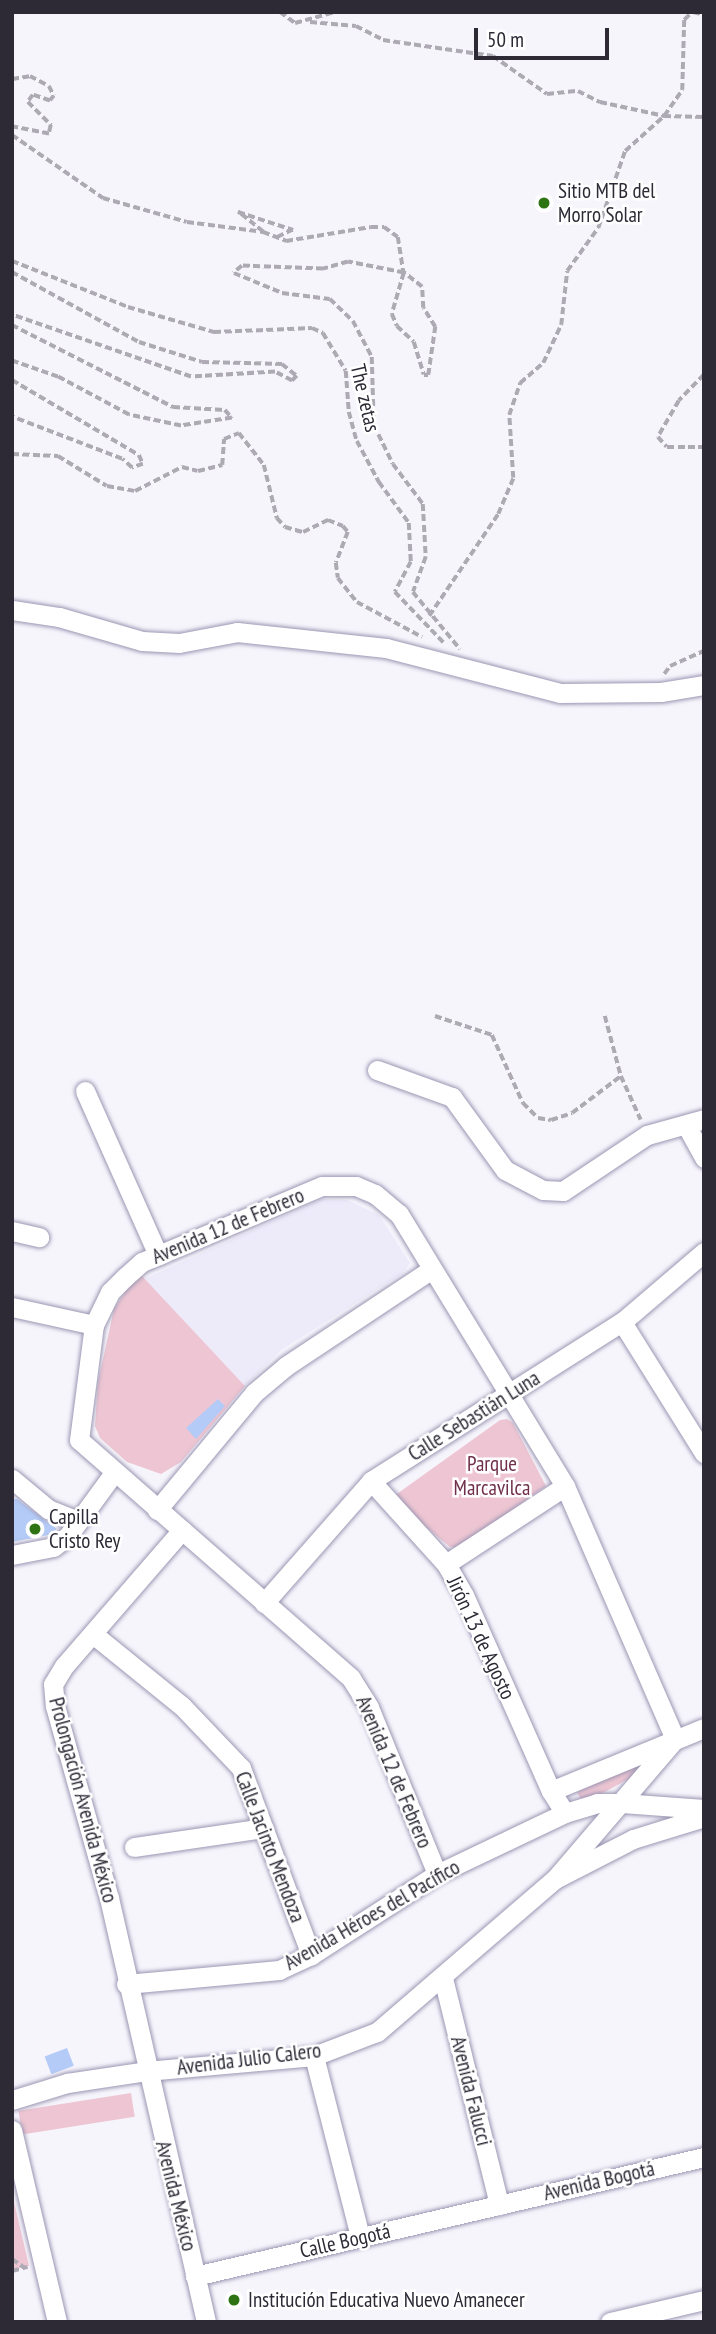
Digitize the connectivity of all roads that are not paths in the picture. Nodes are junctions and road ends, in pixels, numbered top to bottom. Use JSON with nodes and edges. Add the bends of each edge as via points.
{"nodes":[{"id":1,"x":12,"y":610,"type":"edge"},
{"id":2,"x":704,"y":685,"type":"edge"},
{"id":3,"x":377,"y":1070,"type":"dead end"},
{"id":4,"x":85,"y":1091,"type":"dead end"},
{"id":5,"x":695,"y":1122,"type":"edge"},
{"id":6,"x":704,"y":1158,"type":"edge"},
{"id":7,"x":12,"y":1231,"type":"edge"},
{"id":8,"x":39,"y":1237,"type":"dead end"},
{"id":9,"x":704,"y":1251,"type":"edge"},
{"id":10,"x":158,"y":1255,"type":"junction"},
{"id":11,"x":432,"y":1269,"type":"junction"},
{"id":12,"x":12,"y":1307,"type":"edge"},
{"id":13,"x":622,"y":1322,"type":"junction"},
{"id":14,"x":94,"y":1325,"type":"junction"},
{"id":15,"x":508,"y":1394,"type":"junction"},
{"id":16,"x":701,"y":1440,"type":"edge"},
{"id":17,"x":113,"y":1474,"type":"junction"},
{"id":18,"x":12,"y":1479,"type":"edge"},
{"id":19,"x":371,"y":1480,"type":"junction"},
{"id":20,"x":565,"y":1486,"type":"junction"},
{"id":21,"x":157,"y":1510,"type":"junction"},
{"id":22,"x":77,"y":1521,"type":"junction"},
{"id":23,"x":182,"y":1530,"type":"junction"},
{"id":24,"x":12,"y":1555,"type":"edge"},
{"id":25,"x":446,"y":1564,"type":"junction"},
{"id":26,"x":264,"y":1603,"type":"junction"},
{"id":27,"x":93,"y":1634,"type":"junction"},
{"id":28,"x":704,"y":1728,"type":"edge"},
{"id":29,"x":675,"y":1739,"type":"junction"},
{"id":30,"x":551,"y":1791,"type":"junction"},
{"id":31,"x":622,"y":1802,"type":"junction"},
{"id":32,"x":704,"y":1809,"type":"edge"},
{"id":33,"x":565,"y":1813,"type":"junction"},
{"id":34,"x":704,"y":1817,"type":"edge"},
{"id":35,"x":264,"y":1828,"type":"junction"},
{"id":36,"x":134,"y":1847,"type":"dead end"},
{"id":37,"x":438,"y":1874,"type":"junction"},
{"id":38,"x":555,"y":1879,"type":"junction"},
{"id":39,"x":311,"y":1955,"type":"junction"},
{"id":40,"x":443,"y":1978,"type":"junction"},
{"id":41,"x":126,"y":1984,"type":"junction"},
{"id":42,"x":314,"y":2056,"type":"junction"},
{"id":43,"x":146,"y":2071,"type":"junction"},
{"id":44,"x":12,"y":2100,"type":"edge"},
{"id":45,"x":12,"y":2130,"type":"edge"},
{"id":46,"x":704,"y":2157,"type":"edge"},
{"id":47,"x":497,"y":2205,"type":"junction"},
{"id":48,"x":360,"y":2237,"type":"junction"},
{"id":49,"x":195,"y":2276,"type":"junction"},
{"id":50,"x":704,"y":2300,"type":"edge"},
{"id":51,"x":57,"y":2322,"type":"edge"},
{"id":52,"x":206,"y":2322,"type":"edge"},
{"id":53,"x":610,"y":2322,"type":"edge"}],
"edges":[{"from":1,"to":2,"type":"street","via":[[59,617],[142,641],[179,643],[237,632],[386,648],[560,693],[651,692]]},
{"from":3,"to":5,"type":"street","via":[[452,1097],[505,1170],[543,1190],[563,1191],[581,1183],[647,1135]]},
{"from":4,"to":10,"type":"street"},
{"from":5,"to":6,"type":"street"},
{"from":7,"to":8,"type":"street"},
{"from":9,"to":13,"type":"street","name":"Calle Sebastián Luna"},
{"from":10,"to":11,"type":"street","name":"Avenida 12 de Febrero","via":[[323,1186],[340,1184],[375,1194],[399,1214]]},
{"from":10,"to":14,"type":"street","name":"Avenida 12 de Febrero","via":[[110,1292]]},
{"from":11,"to":15,"type":"street","name":"Avenida 12 de Febrero"},
{"from":11,"to":21,"type":"street","via":[[265,1384]]},
{"from":12,"to":14,"type":"street"},
{"from":13,"to":15,"type":"street","name":"Calle Sebastián Luna"},
{"from":13,"to":16,"type":"street"},
{"from":14,"to":17,"type":"street","name":"Avenida 12 de Febrero","via":[[79,1440]]},
{"from":15,"to":19,"type":"street","name":"Calle Sebastián Luna"},
{"from":15,"to":20,"type":"street","name":"Avenida 12 de Febrero"},
{"from":17,"to":21,"type":"street","name":"Avenida 12 de Febrero"},
{"from":17,"to":22,"type":"street"},
{"from":18,"to":22,"type":"street","via":[[48,1509]]},
{"from":19,"to":25,"type":"street","name":"Jirón 13 de Agosto"},
{"from":19,"to":26,"type":"street","name":"Calle Sebastián Luna"},
{"from":20,"to":25,"type":"street"},
{"from":20,"to":29,"type":"street","name":"Avenida 12 de Febrero"},
{"from":21,"to":23,"type":"street","name":"Avenida 12 de Febrero"},
{"from":22,"to":24,"type":"street","via":[[53,1547]]},
{"from":23,"to":26,"type":"street","name":"Avenida 12 de Febrero"},
{"from":23,"to":27,"type":"street","name":"Prolongación Avenida México"},
{"from":25,"to":30,"type":"street","name":"Jirón 13 de Agosto"},
{"from":26,"to":37,"type":"street","name":"Avenida 12 de Febrero","via":[[351,1678],[369,1707]]},
{"from":27,"to":35,"type":"street","name":"Calle Jacinto Mendoza","via":[[182,1706],[220,1744],[240,1768]]},
{"from":27,"to":41,"type":"street","name":"Prolongación Avenida México","via":[[53,1684],[55,1706],[109,1898]]},
{"from":28,"to":29,"type":"street"},
{"from":29,"to":30,"type":"street"},
{"from":29,"to":31,"type":"street","name":"Avenida Julio Calero"},
{"from":30,"to":33,"type":"street","name":"Jirón 13 de Agosto"},
{"from":31,"to":32,"type":"street","name":"Avenida Héroes del Pacífico"},
{"from":31,"to":33,"type":"street","name":"Avenida Héroes del Pacífico","via":[[597,1803]]},
{"from":31,"to":38,"type":"street","name":"Avenida Julio Calero"},
{"from":33,"to":37,"type":"street","name":"Avenida Héroes del Pacífico"},
{"from":34,"to":38,"type":"street","name":"Avenida Julio Calero","via":[[633,1839]]},
{"from":35,"to":36,"type":"street"},
{"from":35,"to":39,"type":"street","name":"Calle Jacinto Mendoza"},
{"from":37,"to":39,"type":"street","name":"Avenida Héroes del Pacífico"},
{"from":38,"to":40,"type":"street","name":"Avenida Julio Calero"},
{"from":39,"to":41,"type":"street","name":"Avenida Héroes del Pacífico","via":[[279,1970]]},
{"from":40,"to":42,"type":"street","name":"Avenida Julio Calero","via":[[377,2032]]},
{"from":40,"to":47,"type":"street","name":"Avenida Falucci"},
{"from":41,"to":43,"type":"street","name":"Prolongación Avenida México"},
{"from":42,"to":43,"type":"street","name":"Avenida Julio Calero"},
{"from":42,"to":48,"type":"street"},
{"from":43,"to":44,"type":"street","name":"Avenida Julio Calero","via":[[67,2083]]},
{"from":43,"to":49,"type":"street","name":"Avenida México"},
{"from":45,"to":51,"type":"street"},
{"from":46,"to":47,"type":"street","name":"Avenida Bogotá"},
{"from":47,"to":48,"type":"street","name":"Calle Bogotá"},
{"from":48,"to":49,"type":"street","name":"Calle Bogotá"},
{"from":49,"to":52,"type":"street","name":"Avenida México"},
{"from":50,"to":53,"type":"street"}]}
